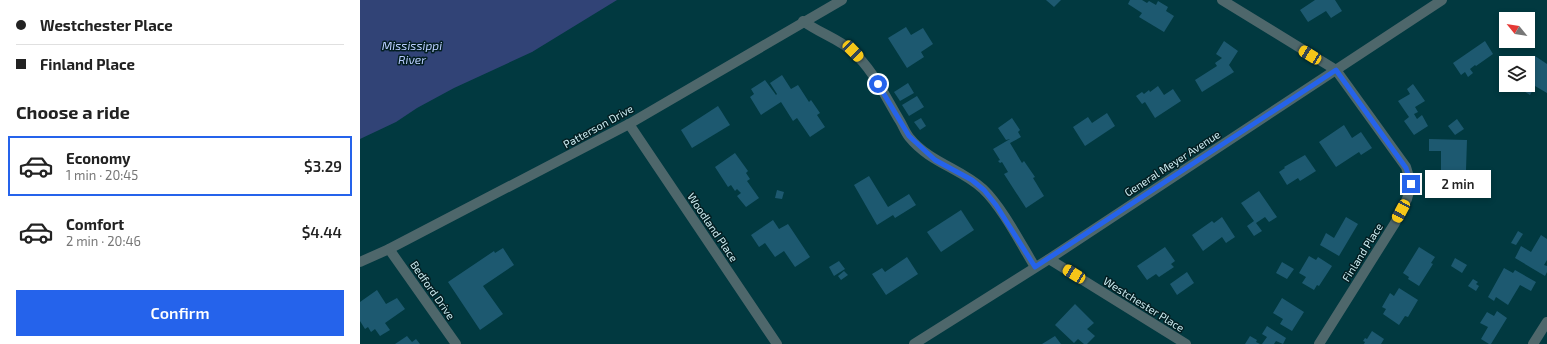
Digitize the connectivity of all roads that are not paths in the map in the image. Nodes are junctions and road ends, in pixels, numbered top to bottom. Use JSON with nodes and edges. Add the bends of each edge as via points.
{"nodes":[{"id":1,"x":842,"y":0,"type":"edge"},
{"id":2,"x":1222,"y":0,"type":"edge"},
{"id":3,"x":1442,"y":0,"type":"edge"},
{"id":4,"x":803,"y":21,"type":"junction"},
{"id":5,"x":1336,"y":70,"type":"junction"},
{"id":6,"x":629,"y":124,"type":"junction"},
{"id":7,"x":390,"y":249,"type":"junction"},
{"id":8,"x":1049,"y":259,"type":"junction"},
{"id":9,"x":360,"y":262,"type":"edge"},
{"id":10,"x":1035,"y":267,"type":"junction"},
{"id":11,"x":1547,"y":322,"type":"edge"},
{"id":12,"x":456,"y":344,"type":"edge"},
{"id":13,"x":777,"y":344,"type":"edge"},
{"id":14,"x":914,"y":344,"type":"edge"},
{"id":15,"x":1186,"y":344,"type":"edge"},
{"id":16,"x":1320,"y":344,"type":"edge"},
{"id":17,"x":1533,"y":344,"type":"edge"}],
"edges":[{"from":1,"to":4,"type":"street","name":"Patterson Drive"},
{"from":2,"to":5,"type":"street"},
{"from":3,"to":5,"type":"street","name":"General Meyer Avenue"},
{"from":4,"to":6,"type":"street","name":"Patterson Drive"},
{"from":4,"to":10,"type":"street","via":[[853,51],[865,64],[909,136],[935,160],[972,180],[984,190]]},
{"from":5,"to":8,"type":"street","name":"General Meyer Avenue"},
{"from":5,"to":16,"type":"street","name":"Finland Place","via":[[1406,168],[1411,184],[1407,199],[1395,222]]},
{"from":6,"to":7,"type":"street","name":"Patterson Drive"},
{"from":6,"to":13,"type":"street","name":"Woodland Place"},
{"from":7,"to":9,"type":"street","name":"Patterson Drive"},
{"from":7,"to":12,"type":"street","name":"Bedford Drive"},
{"from":8,"to":10,"type":"street","name":"General Meyer Avenue"},
{"from":8,"to":15,"type":"street","name":"Westchester Place"},
{"from":10,"to":14,"type":"street","name":"General Meyer Avenue"},
{"from":11,"to":17,"type":"street"}]}
